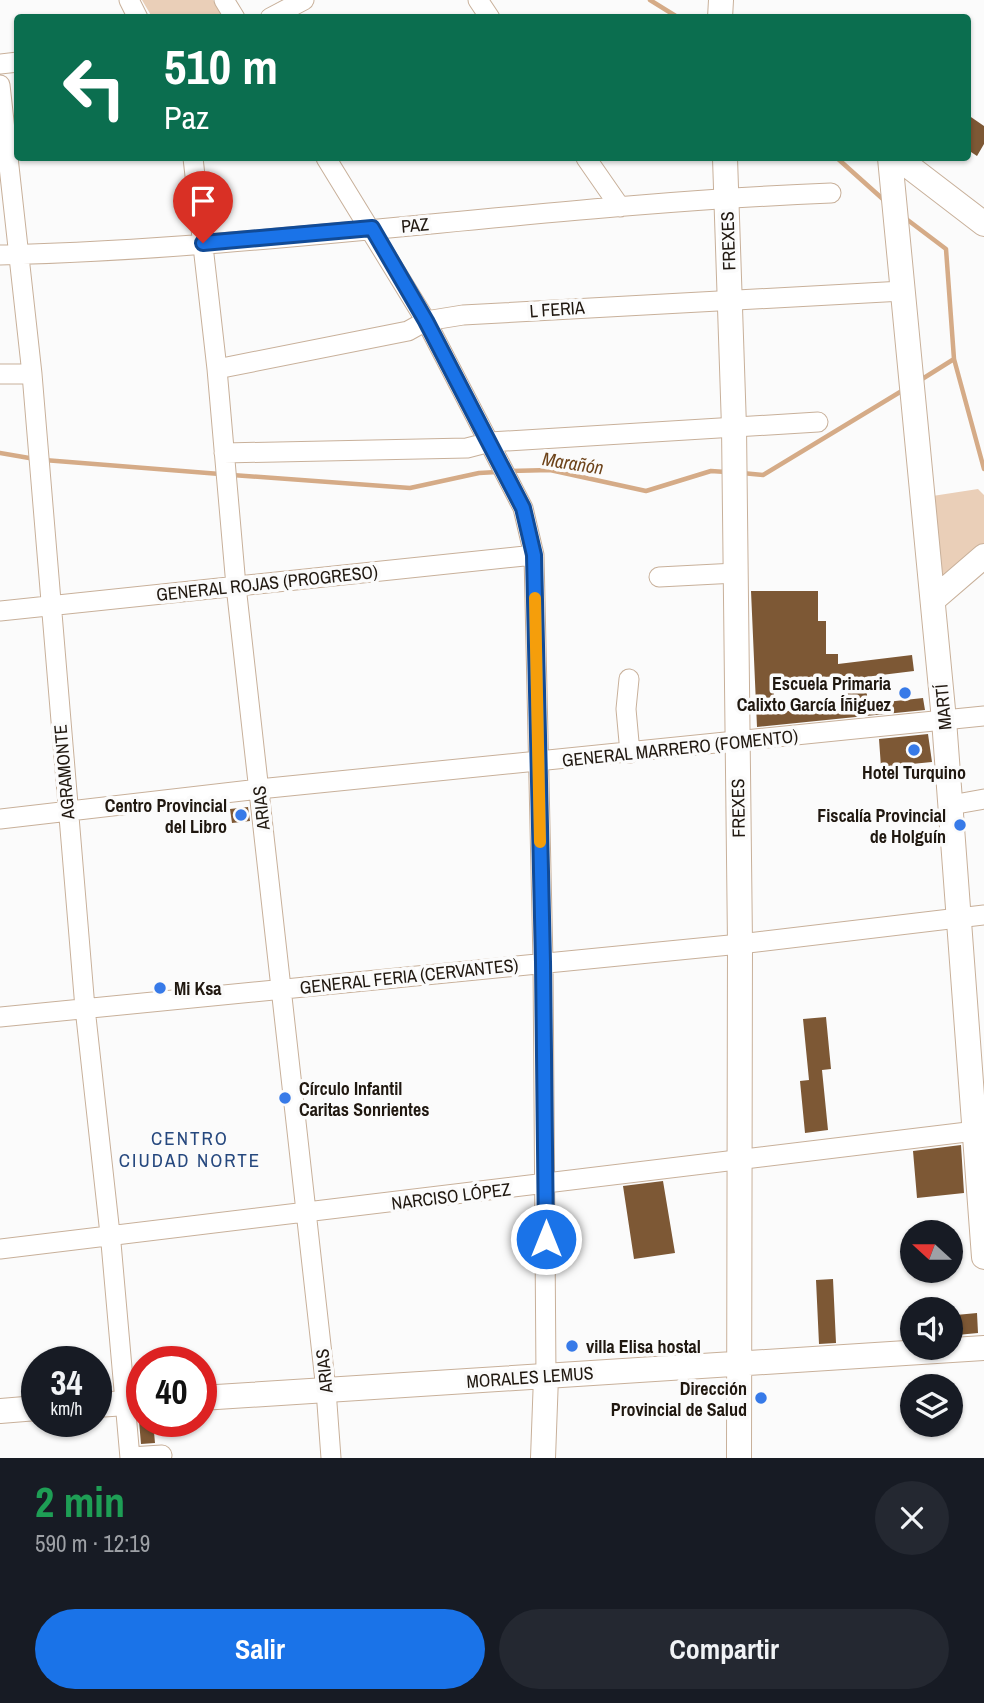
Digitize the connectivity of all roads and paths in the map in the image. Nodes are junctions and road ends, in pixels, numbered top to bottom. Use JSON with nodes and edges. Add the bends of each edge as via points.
{"nodes":[{"id":1,"x":304,"y":0,"type":"edge"},
{"id":2,"x":278,"y":14,"type":"edge"},
{"id":3,"x":0,"y":85,"type":"edge"},
{"id":4,"x":192,"y":161,"type":"edge"},
{"id":5,"x":328,"y":161,"type":"edge"},
{"id":6,"x":588,"y":161,"type":"edge"},
{"id":7,"x":725,"y":161,"type":"edge"},
{"id":8,"x":890,"y":161,"type":"edge"},
{"id":9,"x":902,"y":161,"type":"edge"},
{"id":10,"x":926,"y":179,"type":"junction"},
{"id":11,"x":893,"y":187,"type":"junction"},
{"id":12,"x":831,"y":193,"type":"dead end"},
{"id":13,"x":726,"y":197,"type":"junction"},
{"id":14,"x":620,"y":207,"type":"junction"},
{"id":15,"x":984,"y":224,"type":"edge"},
{"id":16,"x":372,"y":228,"type":"junction"},
{"id":17,"x":203,"y":243,"type":"junction"},
{"id":18,"x":9,"y":255,"type":"edge"},
{"id":19,"x":903,"y":291,"type":"junction"},
{"id":20,"x":730,"y":298,"type":"junction"},
{"id":21,"x":426,"y":321,"type":"junction"},
{"id":22,"x":217,"y":369,"type":"junction"},
{"id":23,"x":0,"y":374,"type":"edge"},
{"id":24,"x":32,"y":374,"type":"junction"},
{"id":25,"x":818,"y":422,"type":"dead end"},
{"id":26,"x":734,"y":427,"type":"junction"},
{"id":27,"x":494,"y":450,"type":"junction"},
{"id":28,"x":224,"y":457,"type":"junction"},
{"id":29,"x":534,"y":555,"type":"junction"},
{"id":30,"x":984,"y":556,"type":"edge"},
{"id":31,"x":736,"y":573,"type":"junction"},
{"id":32,"x":659,"y":577,"type":"dead end"},
{"id":33,"x":236,"y":586,"type":"junction"},
{"id":34,"x":933,"y":600,"type":"junction"},
{"id":35,"x":51,"y":606,"type":"junction"},
{"id":36,"x":0,"y":611,"type":"edge"},
{"id":37,"x":629,"y":679,"type":"dead end"},
{"id":38,"x":984,"y":716,"type":"edge"},
{"id":39,"x":944,"y":720,"type":"junction"},
{"id":40,"x":738,"y":743,"type":"junction"},
{"id":41,"x":630,"y":753,"type":"junction"},
{"id":42,"x":538,"y":761,"type":"junction"},
{"id":43,"x":259,"y":789,"type":"junction"},
{"id":44,"x":984,"y":799,"type":"edge"},
{"id":45,"x":951,"y":805,"type":"junction"},
{"id":46,"x":68,"y":811,"type":"junction"},
{"id":47,"x":0,"y":819,"type":"edge"},
{"id":48,"x":972,"y":916,"type":"edge"},
{"id":49,"x":740,"y":944,"type":"junction"},
{"id":50,"x":543,"y":962,"type":"junction"},
{"id":51,"x":282,"y":989,"type":"junction"},
{"id":52,"x":85,"y":1008,"type":"junction"},
{"id":53,"x":0,"y":1017,"type":"edge"},
{"id":54,"x":979,"y":1130,"type":"edge"},
{"id":55,"x":741,"y":1160,"type":"junction"},
{"id":56,"x":546,"y":1184,"type":"junction"},
{"id":57,"x":306,"y":1214,"type":"junction"},
{"id":58,"x":110,"y":1235,"type":"junction"},
{"id":59,"x":0,"y":1249,"type":"edge"},
{"id":60,"x":984,"y":1257,"type":"edge"},
{"id":61,"x":984,"y":1348,"type":"edge"},
{"id":62,"x":126,"y":1351,"type":"edge"},
{"id":63,"x":741,"y":1364,"type":"junction"},
{"id":64,"x":546,"y":1377,"type":"junction"},
{"id":65,"x":326,"y":1390,"type":"junction"},
{"id":66,"x":217,"y":1397,"type":"edge"},
{"id":67,"x":21,"y":1409,"type":"edge"},
{"id":68,"x":0,"y":1411,"type":"edge"},
{"id":69,"x":131,"y":1437,"type":"edge"},
{"id":70,"x":162,"y":1455,"type":"dead end"},
{"id":71,"x":130,"y":1458,"type":"edge"},
{"id":72,"x":331,"y":1458,"type":"edge"},
{"id":73,"x":543,"y":1458,"type":"edge"},
{"id":74,"x":739,"y":1458,"type":"edge"}],
"edges":[{"from":1,"to":2,"type":"street"},
{"from":3,"to":18,"type":"street","name":"AGRAMONTE"},
{"from":4,"to":17,"type":"street","name":"ARIAS"},
{"from":5,"to":16,"type":"street"},
{"from":6,"to":14,"type":"street"},
{"from":7,"to":13,"type":"main road","name":"FREXES"},
{"from":8,"to":11,"type":"main road","name":"MARTÍ"},
{"from":9,"to":10,"type":"main road"},
{"from":10,"to":11,"type":"main road"},
{"from":10,"to":15,"type":"main road"},
{"from":11,"to":19,"type":"main road","name":"MARTÍ"},
{"from":12,"to":13,"type":"street","name":"PAZ"},
{"from":13,"to":14,"type":"street","name":"PAZ"},
{"from":13,"to":20,"type":"main road","name":"FREXES"},
{"from":14,"to":16,"type":"street","name":"PAZ"},
{"from":16,"to":17,"type":"street","name":"PAZ"},
{"from":16,"to":21,"type":"street"},
{"from":17,"to":18,"type":"street","name":"PAZ"},
{"from":17,"to":22,"type":"street","name":"ARIAS"},
{"from":18,"to":24,"type":"street","name":"AGRAMONTE"},
{"from":19,"to":20,"type":"street","name":"L FERIA"},
{"from":19,"to":34,"type":"main road","name":"MARTÍ"},
{"from":20,"to":21,"type":"street","name":"L FERIA"},
{"from":20,"to":26,"type":"main road","name":"FREXES"},
{"from":21,"to":22,"type":"street","name":"L FERIA","via":[[408,331]]},
{"from":21,"to":27,"type":"street"},
{"from":22,"to":28,"type":"street","name":"ARIAS"},
{"from":23,"to":24,"type":"street"},
{"from":24,"to":35,"type":"street","name":"AGRAMONTE"},
{"from":25,"to":26,"type":"street"},
{"from":26,"to":27,"type":"street"},
{"from":26,"to":31,"type":"main road","name":"FREXES"},
{"from":27,"to":28,"type":"street"},
{"from":27,"to":29,"type":"street","via":[[523,508]]},
{"from":28,"to":33,"type":"street","name":"ARIAS"},
{"from":29,"to":33,"type":"street","name":"GENERAL ROJAS (PROGRESO)"},
{"from":29,"to":42,"type":"street"},
{"from":30,"to":34,"type":"main road"},
{"from":31,"to":32,"type":"street"},
{"from":31,"to":40,"type":"main road","name":"FREXES"},
{"from":33,"to":35,"type":"street","name":"GENERAL ROJAS (PROGRESO)"},
{"from":33,"to":43,"type":"street","name":"ARIAS"},
{"from":34,"to":39,"type":"main road","name":"MARTÍ"},
{"from":35,"to":36,"type":"street","name":"GENERAL ROJAS (PROGRESO)"},
{"from":35,"to":46,"type":"street","name":"AGRAMONTE"},
{"from":37,"to":41,"type":"street"},
{"from":38,"to":39,"type":"street","name":"GENERAL MARRERO (FOMENTO)"},
{"from":39,"to":40,"type":"street","name":"GENERAL MARRERO (FOMENTO)"},
{"from":39,"to":45,"type":"main road","name":"MARTÍ"},
{"from":40,"to":41,"type":"street","name":"GENERAL MARRERO (FOMENTO)"},
{"from":40,"to":49,"type":"main road","name":"FREXES"},
{"from":41,"to":42,"type":"street","name":"GENERAL MARRERO (FOMENTO)"},
{"from":42,"to":43,"type":"street","name":"GENERAL MARRERO (FOMENTO)"},
{"from":42,"to":50,"type":"street"},
{"from":43,"to":46,"type":"street","name":"GENERAL MARRERO (FOMENTO)"},
{"from":43,"to":51,"type":"street","name":"ARIAS"},
{"from":44,"to":45,"type":"street"},
{"from":45,"to":48,"type":"main road","name":"MARTÍ"},
{"from":46,"to":47,"type":"street","name":"GENERAL MARRERO (FOMENTO)"},
{"from":46,"to":52,"type":"street","name":"AGRAMONTE"},
{"from":48,"to":49,"type":"street","name":"GENERAL FERIA (CERVANTES)"},
{"from":48,"to":54,"type":"main road","name":"MARTÍ"},
{"from":49,"to":50,"type":"street","name":"GENERAL FERIA (CERVANTES)"},
{"from":49,"to":55,"type":"main road","name":"FREXES"},
{"from":50,"to":51,"type":"street","name":"GENERAL FERIA (CERVANTES)"},
{"from":50,"to":56,"type":"street"},
{"from":51,"to":52,"type":"street","name":"GENERAL FERIA (CERVANTES)"},
{"from":51,"to":57,"type":"street","name":"ARIAS"},
{"from":52,"to":53,"type":"street","name":"GENERAL FERIA (CERVANTES)"},
{"from":52,"to":58,"type":"street","name":"AGRAMONTE"},
{"from":54,"to":55,"type":"street","name":"NARCISO LÓPEZ"},
{"from":54,"to":60,"type":"main road","name":"MARTÍ"},
{"from":55,"to":56,"type":"street","name":"NARCISO LÓPEZ"},
{"from":55,"to":63,"type":"main road","name":"FREXES"},
{"from":56,"to":57,"type":"street","name":"NARCISO LÓPEZ"},
{"from":56,"to":64,"type":"street"},
{"from":57,"to":58,"type":"street","name":"NARCISO LÓPEZ"},
{"from":57,"to":65,"type":"street","name":"ARIAS"},
{"from":58,"to":59,"type":"street","name":"NARCISO LÓPEZ"},
{"from":58,"to":62,"type":"street","name":"AGRAMONTE"},
{"from":61,"to":63,"type":"main road","name":"MORALES LEMUS"},
{"from":63,"to":64,"type":"main road","name":"MORALES LEMUS"},
{"from":63,"to":74,"type":"main road","name":"FREXES"},
{"from":64,"to":65,"type":"main road","name":"MORALES LEMUS"},
{"from":64,"to":73,"type":"main road"},
{"from":65,"to":66,"type":"main road","name":"MORALES LEMUS"},
{"from":65,"to":72,"type":"street","name":"ARIAS"},
{"from":67,"to":68,"type":"main road"},
{"from":69,"to":71,"type":"street","name":"AGRAMONTE"},
{"from":70,"to":71,"type":"street"}]}
